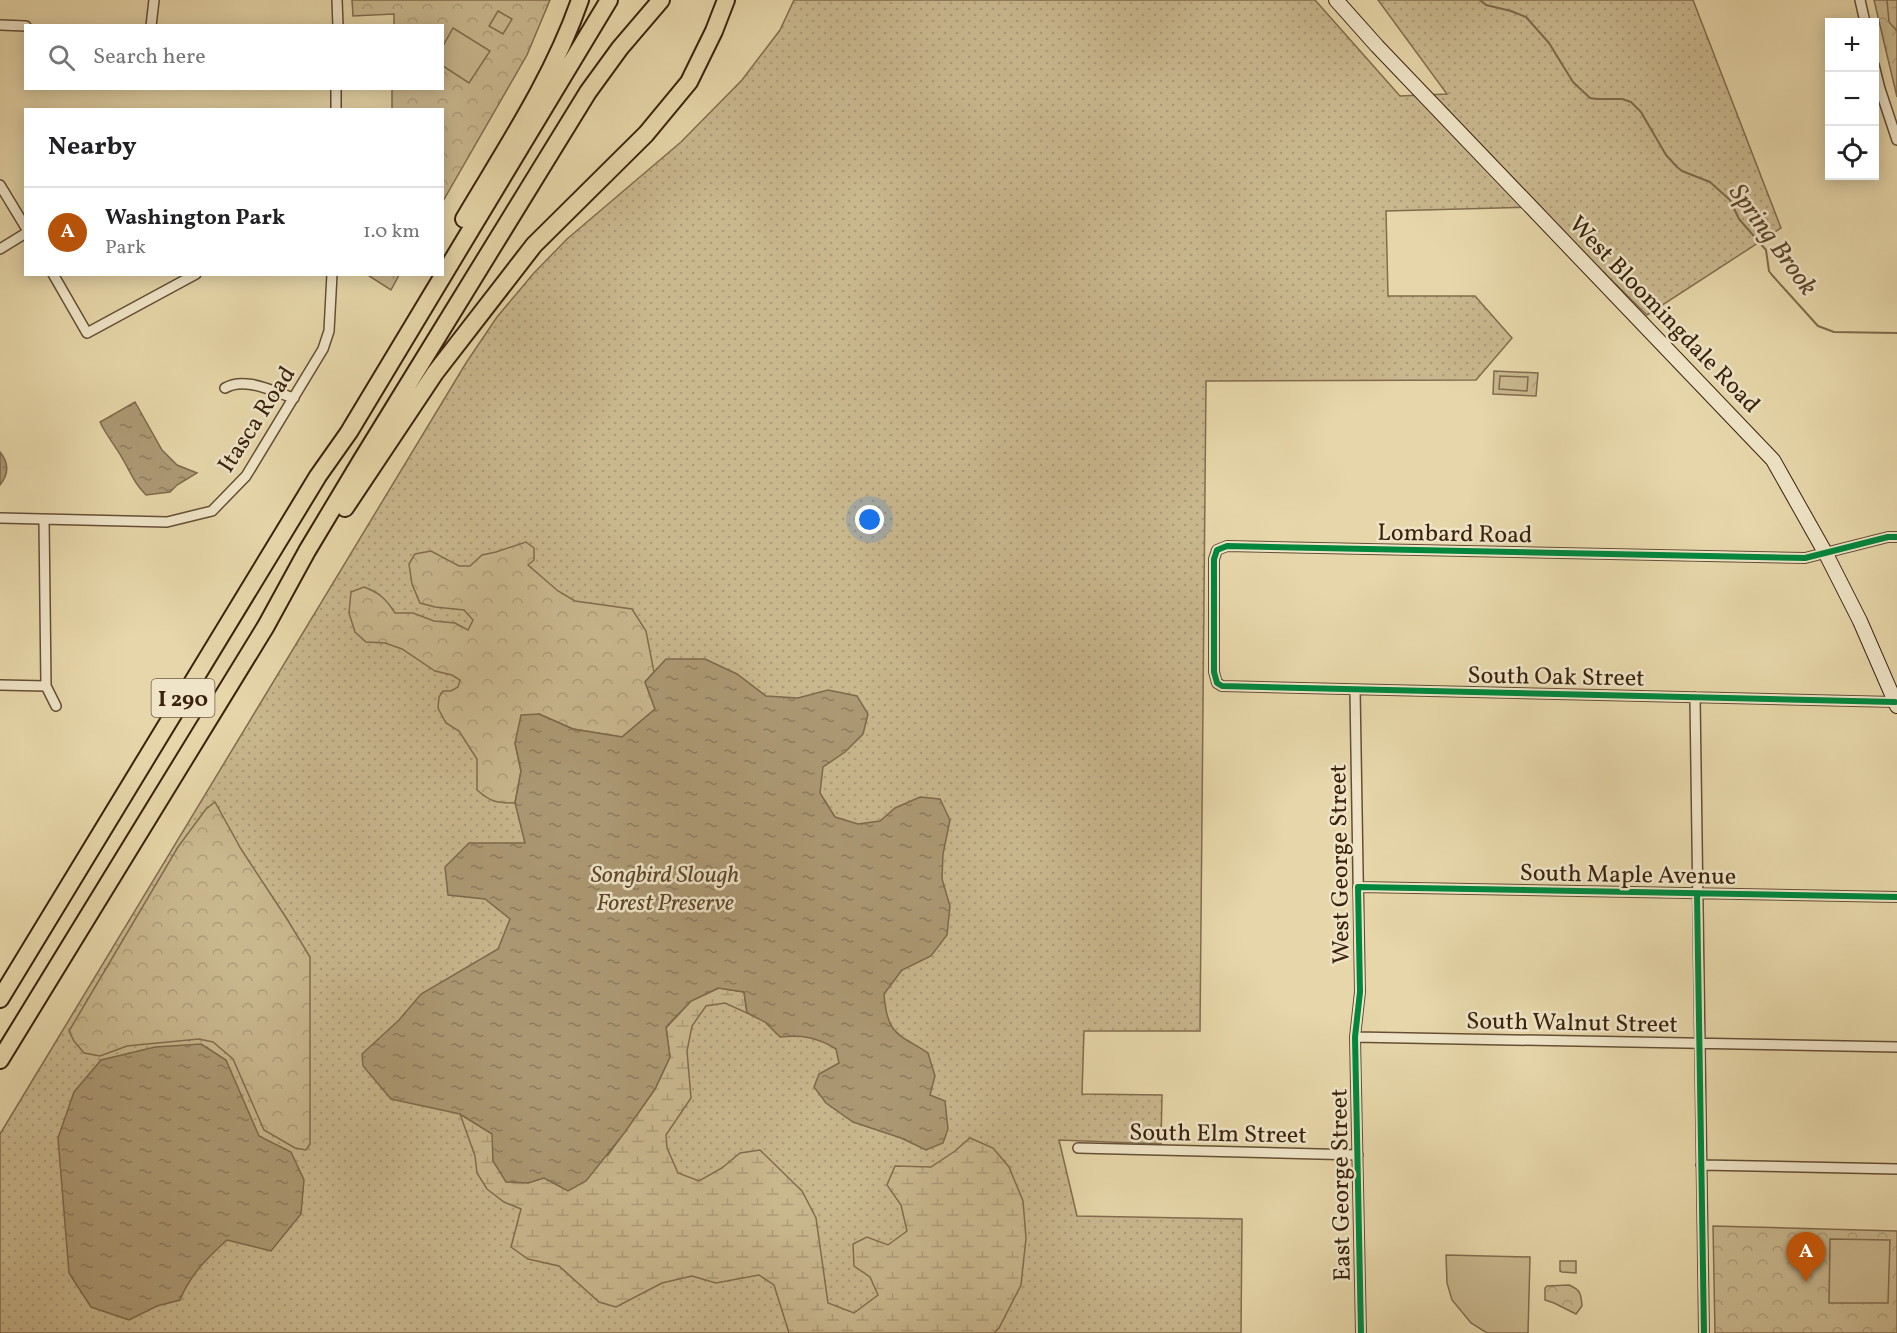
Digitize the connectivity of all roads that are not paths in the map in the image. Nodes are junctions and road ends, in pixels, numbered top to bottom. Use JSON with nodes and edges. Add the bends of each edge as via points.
{"nodes":[{"id":1,"x":153,"y":0,"type":"edge"},
{"id":2,"x":337,"y":0,"type":"edge"},
{"id":3,"x":580,"y":0,"type":"edge"},
{"id":4,"x":609,"y":0,"type":"edge"},
{"id":5,"x":661,"y":0,"type":"edge"},
{"id":6,"x":726,"y":0,"type":"edge"},
{"id":7,"x":1336,"y":0,"type":"edge"},
{"id":8,"x":1860,"y":0,"type":"edge"},
{"id":9,"x":1864,"y":18,"type":"edge"},
{"id":10,"x":151,"y":24,"type":"edge"},
{"id":11,"x":338,"y":24,"type":"edge"},
{"id":12,"x":0,"y":25,"type":"edge"},
{"id":13,"x":24,"y":26,"type":"edge"},
{"id":14,"x":1876,"y":72,"type":"edge"},
{"id":15,"x":336,"y":90,"type":"edge"},
{"id":16,"x":336,"y":108,"type":"edge"},
{"id":17,"x":1897,"y":140,"type":"edge"},
{"id":18,"x":0,"y":185,"type":"edge"},
{"id":19,"x":24,"y":225,"type":"edge"},
{"id":20,"x":24,"y":234,"type":"edge"},
{"id":21,"x":0,"y":249,"type":"edge"},
{"id":22,"x":444,"y":252,"type":"edge"},
{"id":23,"x":444,"y":274,"type":"edge"},
{"id":24,"x":54,"y":276,"type":"edge"},
{"id":25,"x":192,"y":276,"type":"edge"},
{"id":26,"x":332,"y":276,"type":"edge"},
{"id":27,"x":430,"y":276,"type":"edge"},
{"id":28,"x":443,"y":276,"type":"edge"},
{"id":29,"x":225,"y":388,"type":"dead end"},
{"id":30,"x":294,"y":399,"type":"junction"},
{"id":31,"x":318,"y":476,"type":"junction"},
{"id":32,"x":0,"y":518,"type":"edge"},
{"id":33,"x":44,"y":520,"type":"junction"},
{"id":34,"x":1897,"y":537,"type":"edge"},
{"id":35,"x":1826,"y":554,"type":"junction"},
{"id":36,"x":266,"y":626,"type":"junction"},
{"id":37,"x":1216,"y":683,"type":"joint"},
{"id":38,"x":0,"y":685,"type":"edge"},
{"id":39,"x":46,"y":686,"type":"junction"},
{"id":40,"x":1355,"y":690,"type":"junction"},
{"id":41,"x":1695,"y":697,"type":"junction"},
{"id":42,"x":1896,"y":704,"type":"edge"},
{"id":43,"x":56,"y":705,"type":"dead end"},
{"id":44,"x":1358,"y":886,"type":"junction"},
{"id":45,"x":1697,"y":894,"type":"junction"},
{"id":46,"x":1897,"y":897,"type":"edge"},
{"id":47,"x":0,"y":999,"type":"edge"},
{"id":48,"x":1355,"y":1037,"type":"junction"},
{"id":49,"x":1699,"y":1044,"type":"junction"},
{"id":50,"x":1897,"y":1047,"type":"edge"},
{"id":51,"x":0,"y":1060,"type":"edge"},
{"id":52,"x":1078,"y":1148,"type":"dead end"},
{"id":53,"x":1358,"y":1155,"type":"junction"},
{"id":54,"x":1701,"y":1165,"type":"junction"},
{"id":55,"x":1897,"y":1168,"type":"edge"},
{"id":56,"x":1361,"y":1333,"type":"edge"},
{"id":57,"x":1704,"y":1333,"type":"edge"}],
"edges":[{"from":1,"to":10,"type":"street"},
{"from":2,"to":11,"type":"street"},
{"from":3,"to":22,"type":"highway","via":[[554,65]]},
{"from":4,"to":23,"type":"highway","number":"I 290"},
{"from":5,"to":36,"type":"highway","number":"I 290","via":[[588,92],[355,471]]},
{"from":6,"to":36,"type":"highway","via":[[689,82],[646,134],[534,245],[435,373]]},
{"from":7,"to":35,"type":"street","name":"West Bloomingdale Road","via":[[1761,446],[1783,476]]},
{"from":8,"to":9,"type":"street"},
{"from":12,"to":13,"type":"street"},
{"from":14,"to":17,"type":"street"},
{"from":15,"to":16,"type":"street"},
{"from":18,"to":19,"type":"street"},
{"from":20,"to":21,"type":"street"},
{"from":24,"to":25,"type":"street","via":[[87,333]]},
{"from":26,"to":30,"type":"street","name":"Itasca Road","via":[[329,331]]},
{"from":27,"to":31,"type":"highway","via":[[358,398]]},
{"from":28,"to":31,"type":"highway","number":"I 290"},
{"from":29,"to":30,"type":"street","via":[[253,384]]},
{"from":30,"to":33,"type":"street","name":"Itasca Road","via":[[246,477],[212,511],[167,522]]},
{"from":31,"to":47,"type":"highway","number":"I 290"},
{"from":32,"to":33,"type":"street","name":"Itasca Road"},
{"from":33,"to":39,"type":"street"},
{"from":34,"to":35,"type":"street"},
{"from":35,"to":37,"type":"street","name":"Lombard Road","via":[[1805,558],[1222,547],[1214,559]]},
{"from":35,"to":42,"type":"street","name":"West Bloomingdale Road"},
{"from":36,"to":51,"type":"highway","number":"I 290"},
{"from":37,"to":40,"type":"street","name":"South Oak Street"},
{"from":38,"to":39,"type":"street"},
{"from":39,"to":43,"type":"street"},
{"from":40,"to":41,"type":"street","name":"South Oak Street"},
{"from":40,"to":44,"type":"street","name":"West George Street"},
{"from":41,"to":42,"type":"street","name":"South Oak Street"},
{"from":41,"to":45,"type":"street"},
{"from":44,"to":45,"type":"street","name":"South Maple Avenue"},
{"from":44,"to":48,"type":"street","name":"West George Street","via":[[1360,992]]},
{"from":45,"to":46,"type":"street","name":"South Maple Avenue"},
{"from":45,"to":49,"type":"street"},
{"from":48,"to":49,"type":"street","name":"South Walnut Street"},
{"from":48,"to":53,"type":"street","name":"East George Street"},
{"from":49,"to":50,"type":"street","name":"South Walnut Street"},
{"from":49,"to":54,"type":"street"},
{"from":52,"to":53,"type":"street","name":"South Elm Street"},
{"from":53,"to":56,"type":"street","name":"East George Street"},
{"from":54,"to":55,"type":"street"},
{"from":54,"to":57,"type":"street"}]}
